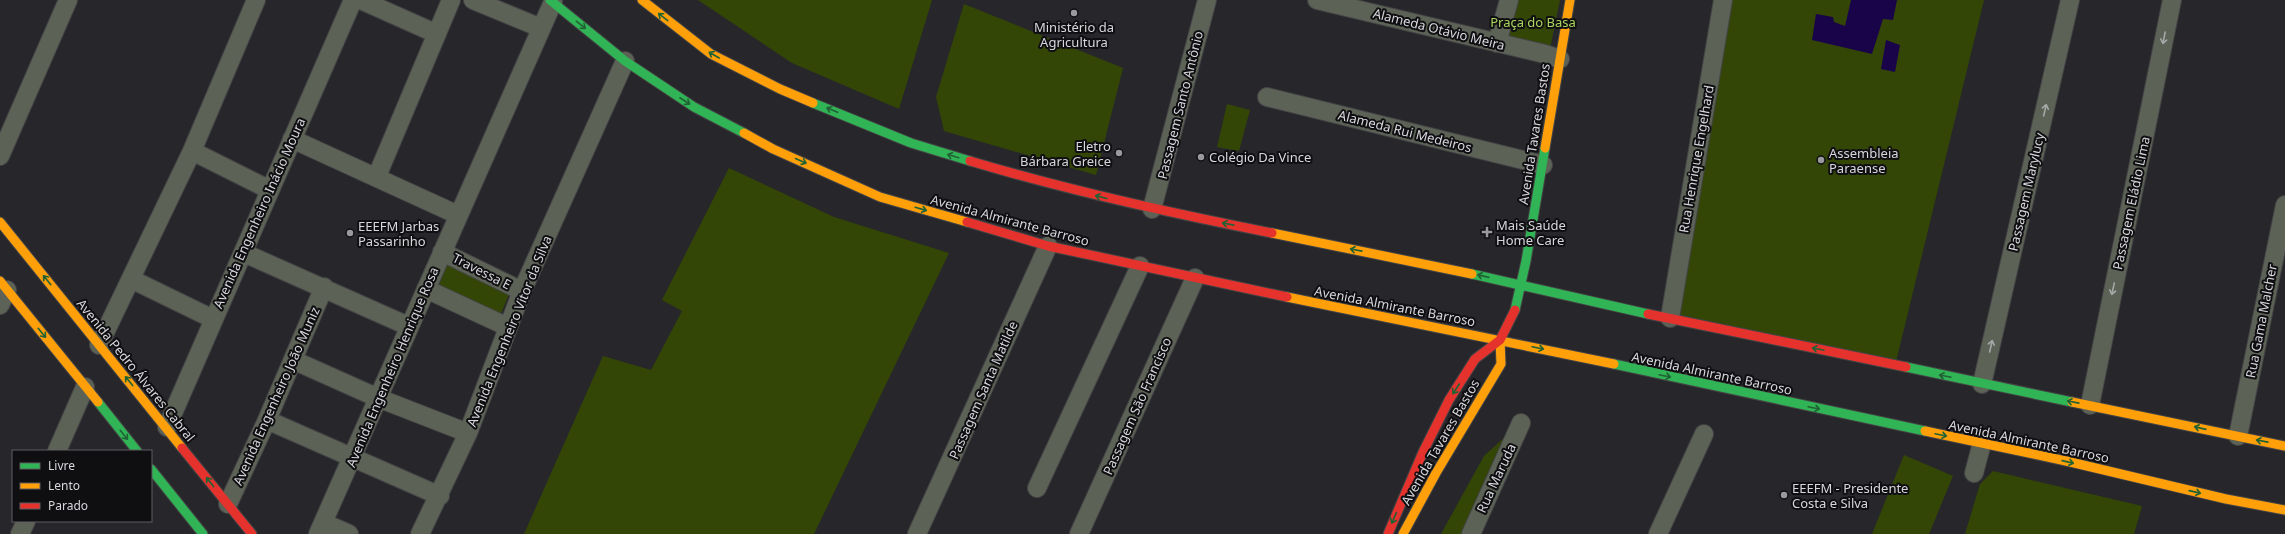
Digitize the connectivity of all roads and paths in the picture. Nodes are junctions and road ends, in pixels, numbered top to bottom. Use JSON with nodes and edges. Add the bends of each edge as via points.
{"nodes":[{"id":1,"x":68,"y":0,"type":"edge"},
{"id":2,"x":256,"y":0,"type":"edge"},
{"id":3,"x":354,"y":0,"type":"edge"},
{"id":4,"x":361,"y":0,"type":"edge"},
{"id":5,"x":450,"y":0,"type":"edge"},
{"id":6,"x":473,"y":0,"type":"edge"},
{"id":7,"x":642,"y":0,"type":"edge"},
{"id":8,"x":1207,"y":0,"type":"edge"},
{"id":9,"x":1317,"y":0,"type":"edge"},
{"id":10,"x":1509,"y":0,"type":"edge"},
{"id":11,"x":1570,"y":0,"type":"edge"},
{"id":12,"x":1723,"y":0,"type":"edge"},
{"id":13,"x":2070,"y":0,"type":"edge"},
{"id":14,"x":2172,"y":0,"type":"edge"},
{"id":15,"x":552,"y":1,"type":"edge"},
{"id":16,"x":541,"y":28,"type":"junction"},
{"id":17,"x":437,"y":34,"type":"junction"},
{"id":18,"x":1497,"y":43,"type":"junction"},
{"id":19,"x":1560,"y":59,"type":"junction"},
{"id":20,"x":625,"y":61,"type":"junction"},
{"id":21,"x":1267,"y":97,"type":"dead end"},
{"id":22,"x":292,"y":139,"type":"junction"},
{"id":23,"x":192,"y":151,"type":"junction"},
{"id":24,"x":0,"y":156,"type":"edge"},
{"id":25,"x":1543,"y":165,"type":"junction"},
{"id":26,"x":377,"y":176,"type":"junction"},
{"id":27,"x":270,"y":190,"type":"junction"},
{"id":28,"x":2285,"y":205,"type":"edge"},
{"id":29,"x":1152,"y":209,"type":"junction"},
{"id":30,"x":458,"y":214,"type":"junction"},
{"id":31,"x":0,"y":222,"type":"edge"},
{"id":32,"x":1048,"y":246,"type":"junction"},
{"id":33,"x":442,"y":252,"type":"junction"},
{"id":34,"x":244,"y":253,"type":"junction"},
{"id":35,"x":1140,"y":266,"type":"junction"},
{"id":36,"x":1195,"y":278,"type":"junction"},
{"id":37,"x":131,"y":279,"type":"junction"},
{"id":38,"x":1521,"y":285,"type":"junction"},
{"id":39,"x":324,"y":287,"type":"junction"},
{"id":40,"x":426,"y":289,"type":"junction"},
{"id":41,"x":522,"y":291,"type":"junction"},
{"id":42,"x":2,"y":292,"type":"edge"},
{"id":43,"x":214,"y":318,"type":"junction"},
{"id":44,"x":1670,"y":318,"type":"junction"},
{"id":45,"x":408,"y":326,"type":"junction"},
{"id":46,"x":508,"y":326,"type":"junction"},
{"id":47,"x":1500,"y":340,"type":"junction"},
{"id":48,"x":99,"y":345,"type":"junction"},
{"id":49,"x":293,"y":360,"type":"junction"},
{"id":50,"x":1982,"y":384,"type":"junction"},
{"id":51,"x":85,"y":387,"type":"junction"},
{"id":52,"x":378,"y":398,"type":"junction"},
{"id":53,"x":2090,"y":405,"type":"junction"},
{"id":54,"x":267,"y":420,"type":"junction"},
{"id":55,"x":1522,"y":423,"type":"dead end"},
{"id":56,"x":167,"y":427,"type":"junction"},
{"id":57,"x":468,"y":433,"type":"junction"},
{"id":58,"x":1704,"y":434,"type":"dead end"},
{"id":59,"x":2238,"y":436,"type":"junction"},
{"id":60,"x":1982,"y":443,"type":"junction"},
{"id":61,"x":2285,"y":446,"type":"edge"},
{"id":62,"x":57,"y":450,"type":"edge"},
{"id":63,"x":136,"y":450,"type":"edge"},
{"id":64,"x":353,"y":458,"type":"junction"},
{"id":65,"x":152,"y":470,"type":"edge"},
{"id":66,"x":1974,"y":474,"type":"dead end"},
{"id":67,"x":1037,"y":488,"type":"dead end"},
{"id":68,"x":440,"y":496,"type":"junction"},
{"id":69,"x":228,"y":504,"type":"junction"},
{"id":70,"x":2285,"y":510,"type":"edge"},
{"id":71,"x":26,"y":522,"type":"edge"},
{"id":72,"x":321,"y":528,"type":"edge"},
{"id":73,"x":20,"y":534,"type":"edge"},
{"id":74,"x":203,"y":534,"type":"edge"},
{"id":75,"x":252,"y":534,"type":"edge"},
{"id":76,"x":349,"y":534,"type":"edge"},
{"id":77,"x":420,"y":534,"type":"edge"},
{"id":78,"x":917,"y":534,"type":"edge"},
{"id":79,"x":1079,"y":534,"type":"edge"},
{"id":80,"x":1388,"y":534,"type":"edge"},
{"id":81,"x":1403,"y":534,"type":"edge"},
{"id":82,"x":1470,"y":534,"type":"edge"},
{"id":83,"x":1658,"y":534,"type":"edge"}],
"edges":[{"from":1,"to":24,"type":"street"},
{"from":2,"to":23,"type":"street"},
{"from":3,"to":22,"type":"street","name":"Avenida Engenheiro Inácio Moura"},
{"from":4,"to":17,"type":"street"},
{"from":5,"to":17,"type":"street"},
{"from":6,"to":16,"type":"street"},
{"from":29,"to":7,"type":"main road","one_way":true,"via":[[1037,181],[910,143],[780,89],[712,54]]},
{"from":8,"to":29,"type":"street","name":"Passagem Santo Antônio"},
{"from":9,"to":18,"type":"street","name":"Alameda Otávio Meira"},
{"from":10,"to":18,"type":"street"},
{"from":11,"to":19,"type":"main road","name":"Avenida Tavares Bastos"},
{"from":12,"to":44,"type":"street","name":"Rua Henrique Engelhard"},
{"from":50,"to":13,"type":"street","name":"Passagem Marylucy","one_way":true},
{"from":14,"to":53,"type":"street","name":"Passagem Eládio Lima","one_way":true},
{"from":15,"to":16,"type":"street","name":"Avenida Engenheiro Henrique Rosa"},
{"from":15,"to":20,"type":"main road","name":"Avenida Almirante Barroso","one_way":true},
{"from":16,"to":30,"type":"street","name":"Avenida Engenheiro Henrique Rosa"},
{"from":17,"to":26,"type":"street"},
{"from":18,"to":19,"type":"street","name":"Alameda Otávio Meira"},
{"from":19,"to":25,"type":"main road","name":"Avenida Tavares Bastos"},
{"from":20,"to":32,"type":"main road","name":"Avenida Almirante Barroso","one_way":true,"via":[[724,124],[872,194]]},
{"from":20,"to":41,"type":"street","name":"Avenida Engenheiro Vitor da Silva"},
{"from":21,"to":25,"type":"street","name":"Alameda Rui Medeiros"},
{"from":22,"to":26,"type":"street"},
{"from":22,"to":27,"type":"street","name":"Avenida Engenheiro Inácio Moura"},
{"from":23,"to":27,"type":"street"},
{"from":23,"to":37,"type":"street"},
{"from":25,"to":38,"type":"main road","name":"Avenida Tavares Bastos"},
{"from":26,"to":30,"type":"street"},
{"from":27,"to":34,"type":"street","name":"Avenida Engenheiro Inácio Moura"},
{"from":28,"to":59,"type":"street","name":"Rua Gama Malcher"},
{"from":38,"to":29,"type":"main road","one_way":true},
{"from":30,"to":33,"type":"street","name":"Avenida Engenheiro Henrique Rosa"},
{"from":48,"to":31,"type":"main road","name":"Avenida Pedro Álvares Cabral","one_way":true},
{"from":32,"to":35,"type":"main road","name":"Avenida Almirante Barroso"},
{"from":32,"to":78,"type":"street","name":"Passagem Santa Matilde"},
{"from":33,"to":40,"type":"street","name":"Avenida Engenheiro Henrique Rosa"},
{"from":33,"to":41,"type":"street","name":"Travessa E"},
{"from":34,"to":39,"type":"street"},
{"from":34,"to":43,"type":"street","name":"Avenida Engenheiro Inácio Moura"},
{"from":35,"to":36,"type":"main road","name":"Avenida Almirante Barroso"},
{"from":35,"to":67,"type":"street"},
{"from":36,"to":47,"type":"main road","name":"Avenida Almirante Barroso"},
{"from":36,"to":79,"type":"street","name":"Passagem São Francisco"},
{"from":37,"to":43,"type":"street"},
{"from":37,"to":48,"type":"street"},
{"from":38,"to":44,"type":"main road"},
{"from":38,"to":47,"type":"main road","name":"Avenida Tavares Bastos","via":[[1514,314]]},
{"from":39,"to":45,"type":"street"},
{"from":39,"to":49,"type":"street","name":"Avenida Engenheiro João Muniz"},
{"from":40,"to":45,"type":"street","name":"Avenida Engenheiro Henrique Rosa"},
{"from":40,"to":46,"type":"street"},
{"from":41,"to":46,"type":"street","name":"Avenida Engenheiro Vitor da Silva"},
{"from":42,"to":51,"type":"main road","one_way":true},
{"from":43,"to":56,"type":"street","name":"Avenida Engenheiro Inácio Moura"},
{"from":50,"to":44,"type":"main road","one_way":true},
{"from":45,"to":52,"type":"street","name":"Avenida Engenheiro Henrique Rosa"},
{"from":46,"to":57,"type":"street","name":"Avenida Engenheiro Vitor da Silva"},
{"from":47,"to":60,"type":"main road","name":"Avenida Almirante Barroso","one_way":true},
{"from":47,"to":80,"type":"main road","name":"Avenida Tavares Bastos","one_way":true,"via":[[1476,359],[1449,400],[1423,452]]},
{"from":47,"to":81,"type":"main road","name":"Avenida Tavares Bastos","via":[[1501,364]]},
{"from":56,"to":48,"type":"main road","name":"Avenida Pedro Álvares Cabral","one_way":true},
{"from":49,"to":52,"type":"street"},
{"from":49,"to":54,"type":"street","name":"Avenida Engenheiro João Muniz"},
{"from":53,"to":50,"type":"main road","one_way":true},
{"from":51,"to":62,"type":"street"},
{"from":51,"to":63,"type":"main road","one_way":true},
{"from":52,"to":57,"type":"street"},
{"from":52,"to":64,"type":"street","name":"Avenida Engenheiro Henrique Rosa"},
{"from":59,"to":53,"type":"main road","one_way":true},
{"from":54,"to":64,"type":"street"},
{"from":54,"to":69,"type":"street","name":"Avenida Engenheiro João Muniz"},
{"from":55,"to":82,"type":"street","name":"Rua Maruda"},
{"from":69,"to":56,"type":"main road","name":"Avenida Pedro Álvares Cabral","one_way":true},
{"from":57,"to":68,"type":"street","name":"Avenida Engenheiro Vitor da Silva"},
{"from":58,"to":83,"type":"street"},
{"from":61,"to":59,"type":"main road","one_way":true},
{"from":60,"to":66,"type":"street"},
{"from":60,"to":70,"type":"main road","name":"Avenida Almirante Barroso","one_way":true},
{"from":64,"to":68,"type":"street"},
{"from":64,"to":72,"type":"street","name":"Avenida Engenheiro Henrique Rosa"},
{"from":65,"to":74,"type":"main road"},
{"from":68,"to":77,"type":"street","name":"Avenida Engenheiro Vitor da Silva"},
{"from":69,"to":75,"type":"main road","name":"Avenida Pedro Álvares Cabral"},
{"from":71,"to":73,"type":"street"},
{"from":72,"to":76,"type":"street"}]}
